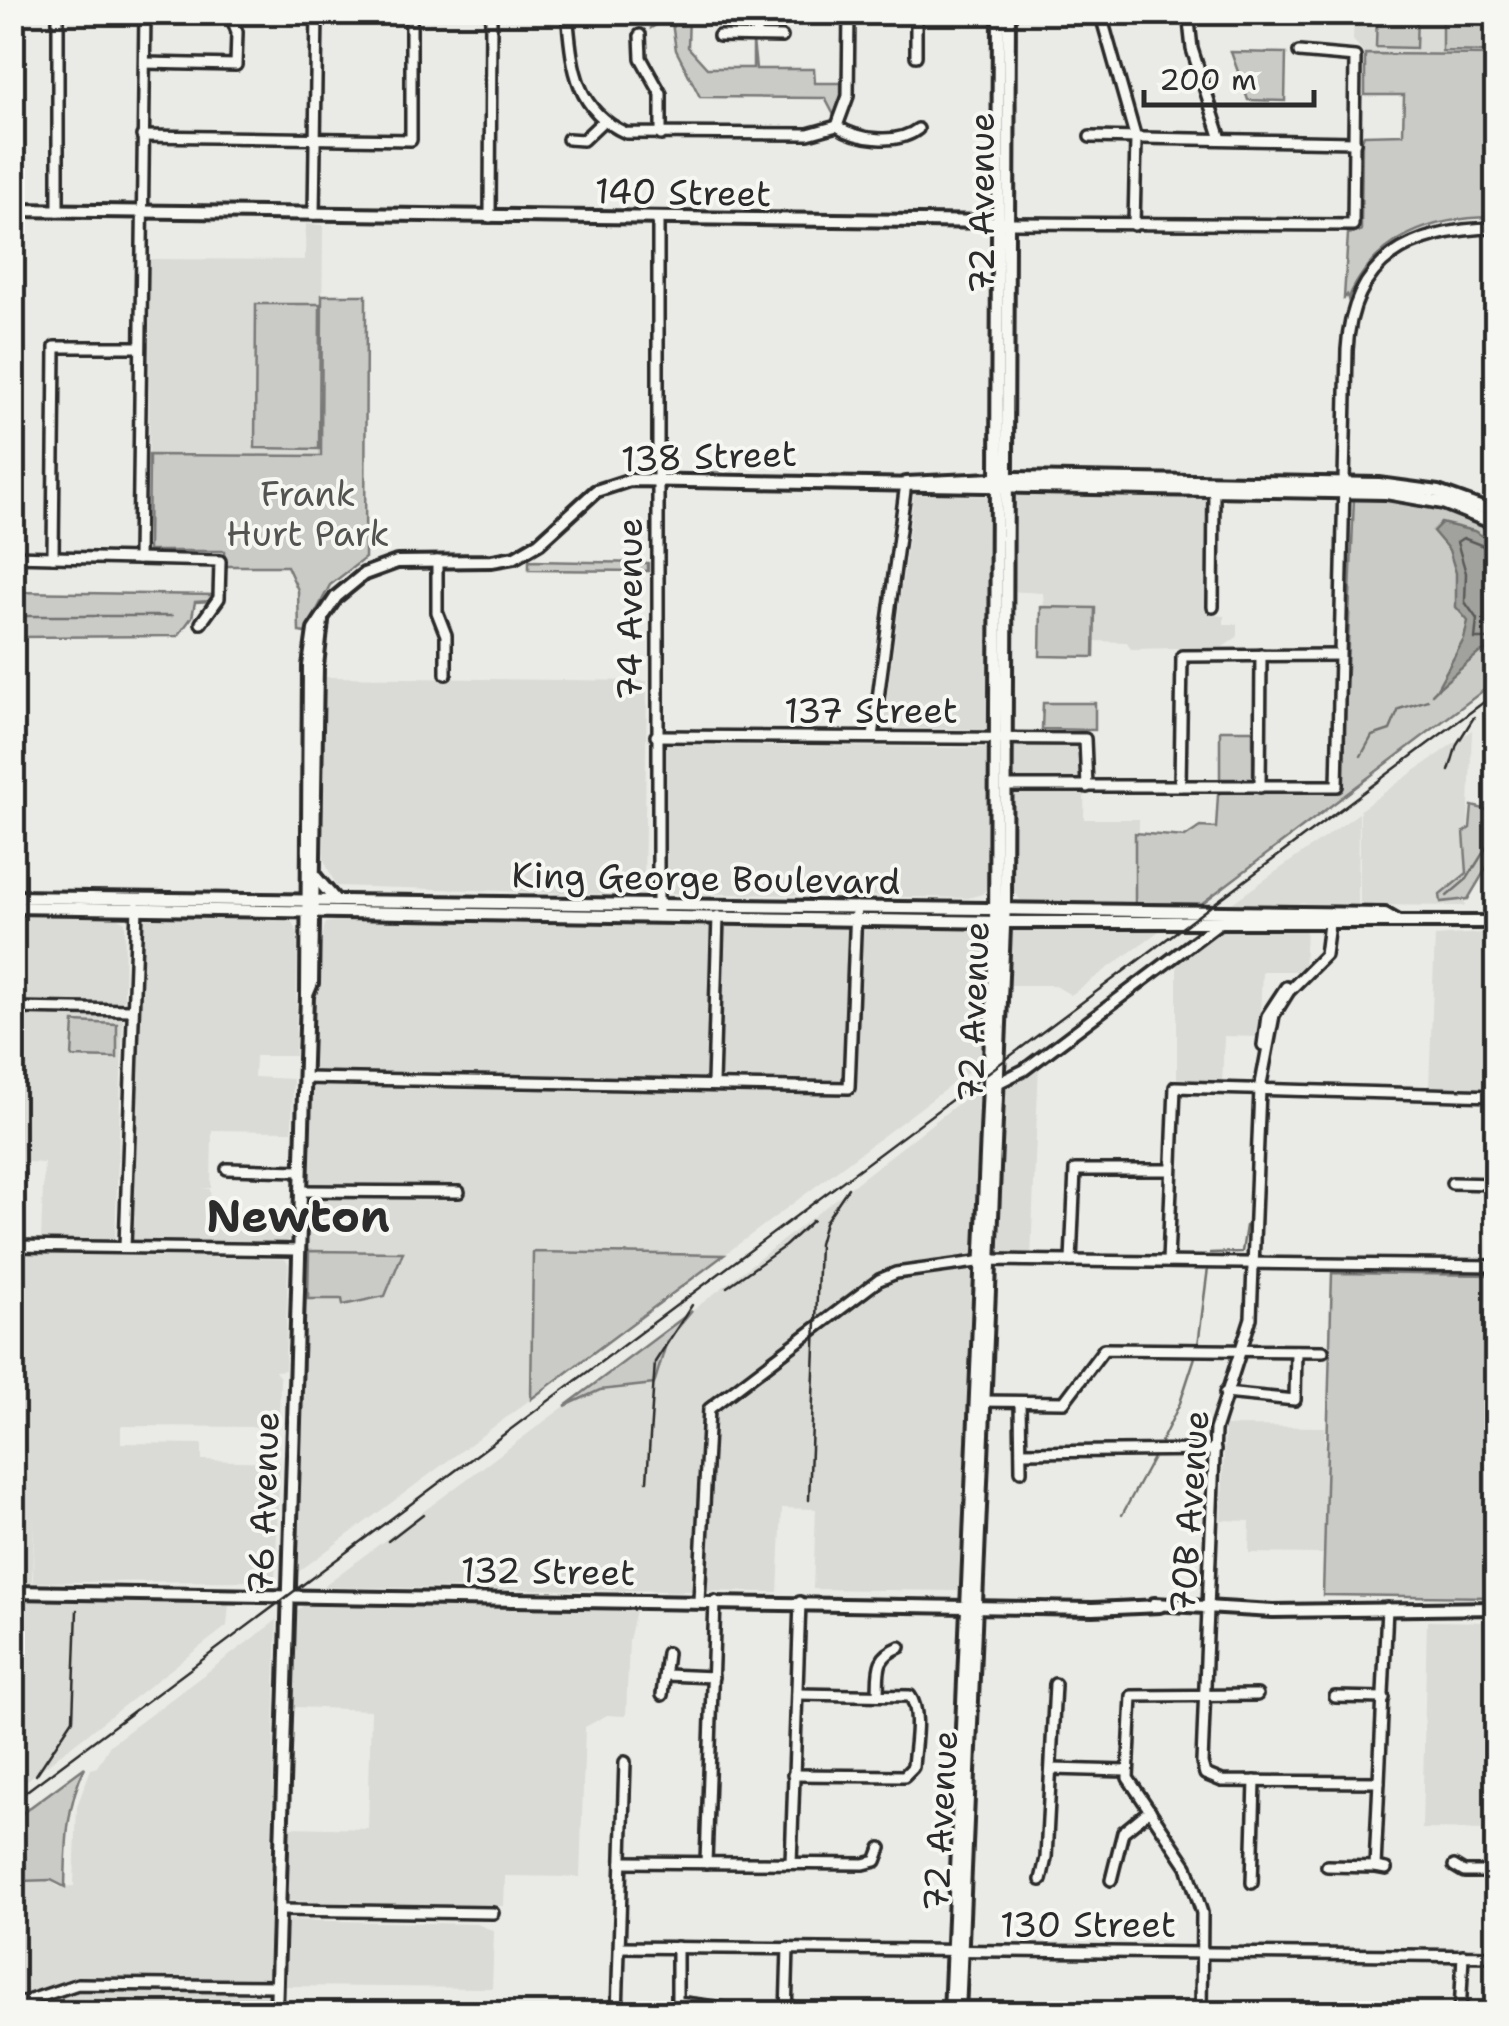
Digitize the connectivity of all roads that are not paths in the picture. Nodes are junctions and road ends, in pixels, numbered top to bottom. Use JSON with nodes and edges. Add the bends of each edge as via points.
{"nodes":[{"id":1,"x":58,"y":12,"type":"edge"},
{"id":2,"x":145,"y":12,"type":"edge"},
{"id":3,"x":317,"y":12,"type":"edge"},
{"id":4,"x":412,"y":12,"type":"edge"},
{"id":5,"x":491,"y":12,"type":"edge"},
{"id":6,"x":566,"y":12,"type":"edge"},
{"id":7,"x":757,"y":12,"type":"edge"},
{"id":8,"x":849,"y":12,"type":"edge"},
{"id":9,"x":916,"y":12,"type":"edge"},
{"id":10,"x":999,"y":12,"type":"edge"},
{"id":11,"x":1009,"y":12,"type":"edge"},
{"id":12,"x":1100,"y":12,"type":"edge"},
{"id":13,"x":1188,"y":12,"type":"edge"},
{"id":14,"x":231,"y":16,"type":"dead end"},
{"id":15,"x":640,"y":36,"type":"dead end"},
{"id":16,"x":719,"y":36,"type":"dead end"},
{"id":17,"x":757,"y":36,"type":"junction"},
{"id":18,"x":782,"y":37,"type":"dead end"},
{"id":19,"x":1298,"y":52,"type":"dead end"},
{"id":20,"x":916,"y":56,"type":"dead end"},
{"id":21,"x":145,"y":62,"type":"junction"},
{"id":22,"x":603,"y":121,"type":"junction"},
{"id":23,"x":838,"y":126,"type":"junction"},
{"id":24,"x":918,"y":129,"type":"dead end"},
{"id":25,"x":661,"y":135,"type":"junction"},
{"id":26,"x":142,"y":136,"type":"junction"},
{"id":27,"x":1090,"y":138,"type":"dead end"},
{"id":28,"x":316,"y":139,"type":"junction"},
{"id":29,"x":1136,"y":139,"type":"junction"},
{"id":30,"x":1221,"y":139,"type":"junction"},
{"id":31,"x":568,"y":140,"type":"dead end"},
{"id":32,"x":1356,"y":142,"type":"junction"},
{"id":33,"x":12,"y":210,"type":"edge"},
{"id":34,"x":58,"y":210,"type":"junction"},
{"id":35,"x":142,"y":212,"type":"junction"},
{"id":36,"x":314,"y":214,"type":"junction"},
{"id":37,"x":490,"y":216,"type":"junction"},
{"id":38,"x":658,"y":219,"type":"junction"},
{"id":39,"x":1003,"y":222,"type":"junction"},
{"id":40,"x":1134,"y":225,"type":"junction"},
{"id":41,"x":1496,"y":228,"type":"edge"},
{"id":42,"x":140,"y":347,"type":"junction"},
{"id":43,"x":658,"y":478,"type":"junction"},
{"id":44,"x":1003,"y":482,"type":"junction"},
{"id":45,"x":906,"y":483,"type":"junction"},
{"id":46,"x":1346,"y":488,"type":"junction"},
{"id":47,"x":1214,"y":490,"type":"junction"},
{"id":48,"x":1496,"y":513,"type":"edge"},
{"id":49,"x":1496,"y":524,"type":"edge"},
{"id":50,"x":12,"y":556,"type":"edge"},
{"id":51,"x":53,"y":557,"type":"junction"},
{"id":52,"x":138,"y":559,"type":"junction"},
{"id":53,"x":438,"y":561,"type":"junction"},
{"id":54,"x":1213,"y":607,"type":"dead end"},
{"id":55,"x":322,"y":620,"type":"junction"},
{"id":56,"x":201,"y":623,"type":"dead end"},
{"id":57,"x":309,"y":652,"type":"junction"},
{"id":58,"x":1260,"y":655,"type":"junction"},
{"id":59,"x":1339,"y":655,"type":"junction"},
{"id":60,"x":446,"y":674,"type":"dead end"},
{"id":61,"x":317,"y":717,"type":"junction"},
{"id":62,"x":656,"y":736,"type":"junction"},
{"id":63,"x":873,"y":737,"type":"junction"},
{"id":64,"x":1001,"y":739,"type":"junction"},
{"id":65,"x":1006,"y":786,"type":"junction"},
{"id":66,"x":1180,"y":786,"type":"junction"},
{"id":67,"x":1087,"y":787,"type":"junction"},
{"id":68,"x":1260,"y":787,"type":"junction"},
{"id":69,"x":314,"y":876,"type":"junction"},
{"id":70,"x":1000,"y":888,"type":"junction"},
{"id":71,"x":12,"y":897,"type":"edge"},
{"id":72,"x":152,"y":899,"type":"junction"},
{"id":73,"x":336,"y":901,"type":"junction"},
{"id":74,"x":310,"y":905,"type":"junction"},
{"id":75,"x":785,"y":906,"type":"junction"},
{"id":76,"x":12,"y":907,"type":"edge"},
{"id":77,"x":134,"y":908,"type":"junction"},
{"id":78,"x":966,"y":908,"type":"junction"},
{"id":79,"x":1000,"y":908,"type":"junction"},
{"id":80,"x":1028,"y":908,"type":"junction"},
{"id":81,"x":655,"y":910,"type":"junction"},
{"id":82,"x":855,"y":912,"type":"junction"},
{"id":83,"x":1233,"y":912,"type":"junction"},
{"id":84,"x":718,"y":916,"type":"junction"},
{"id":85,"x":1331,"y":919,"type":"junction"},
{"id":86,"x":969,"y":922,"type":"junction"},
{"id":87,"x":1000,"y":922,"type":"junction"},
{"id":88,"x":1496,"y":922,"type":"edge"},
{"id":89,"x":1219,"y":923,"type":"junction"},
{"id":90,"x":995,"y":941,"type":"junction"},
{"id":91,"x":12,"y":1008,"type":"edge"},
{"id":92,"x":132,"y":1010,"type":"junction"},
{"id":93,"x":304,"y":1078,"type":"junction"},
{"id":94,"x":714,"y":1083,"type":"junction"},
{"id":95,"x":998,"y":1083,"type":"junction"},
{"id":96,"x":1261,"y":1083,"type":"junction"},
{"id":97,"x":1496,"y":1096,"type":"edge"},
{"id":98,"x":227,"y":1169,"type":"dead end"},
{"id":99,"x":1171,"y":1170,"type":"junction"},
{"id":100,"x":301,"y":1171,"type":"junction"},
{"id":101,"x":1452,"y":1183,"type":"dead end"},
{"id":102,"x":1496,"y":1184,"type":"edge"},
{"id":103,"x":300,"y":1191,"type":"junction"},
{"id":104,"x":459,"y":1192,"type":"dead end"},
{"id":105,"x":12,"y":1246,"type":"edge"},
{"id":106,"x":125,"y":1247,"type":"junction"},
{"id":107,"x":298,"y":1250,"type":"junction"},
{"id":108,"x":986,"y":1260,"type":"junction"},
{"id":109,"x":1071,"y":1261,"type":"junction"},
{"id":110,"x":1168,"y":1262,"type":"junction"},
{"id":111,"x":1252,"y":1263,"type":"junction"},
{"id":112,"x":1496,"y":1266,"type":"edge"},
{"id":113,"x":1296,"y":1351,"type":"junction"},
{"id":114,"x":1240,"y":1352,"type":"junction"},
{"id":115,"x":1324,"y":1352,"type":"dead end"},
{"id":116,"x":1226,"y":1393,"type":"junction"},
{"id":117,"x":980,"y":1401,"type":"junction"},
{"id":118,"x":1020,"y":1402,"type":"junction"},
{"id":119,"x":1214,"y":1450,"type":"junction"},
{"id":120,"x":1021,"y":1452,"type":"junction"},
{"id":121,"x":1021,"y":1471,"type":"dead end"},
{"id":122,"x":12,"y":1592,"type":"edge"},
{"id":123,"x":288,"y":1596,"type":"junction"},
{"id":124,"x":699,"y":1600,"type":"junction"},
{"id":125,"x":715,"y":1601,"type":"junction"},
{"id":126,"x":800,"y":1602,"type":"junction"},
{"id":127,"x":972,"y":1604,"type":"junction"},
{"id":128,"x":1208,"y":1606,"type":"junction"},
{"id":129,"x":1384,"y":1608,"type":"junction"},
{"id":130,"x":1496,"y":1608,"type":"edge"},
{"id":131,"x":900,"y":1646,"type":"dead end"},
{"id":132,"x":667,"y":1654,"type":"dead end"},
{"id":133,"x":666,"y":1675,"type":"junction"},
{"id":134,"x":713,"y":1677,"type":"junction"},
{"id":135,"x":1055,"y":1684,"type":"dead end"},
{"id":136,"x":797,"y":1694,"type":"junction"},
{"id":137,"x":662,"y":1695,"type":"dead end"},
{"id":138,"x":878,"y":1695,"type":"junction"},
{"id":139,"x":1205,"y":1696,"type":"junction"},
{"id":140,"x":1257,"y":1696,"type":"dead end"},
{"id":141,"x":1335,"y":1696,"type":"dead end"},
{"id":142,"x":1384,"y":1698,"type":"junction"},
{"id":143,"x":625,"y":1762,"type":"dead end"},
{"id":144,"x":1052,"y":1769,"type":"junction"},
{"id":145,"x":1126,"y":1771,"type":"junction"},
{"id":146,"x":794,"y":1775,"type":"junction"},
{"id":147,"x":1255,"y":1781,"type":"junction"},
{"id":148,"x":1379,"y":1782,"type":"junction"},
{"id":149,"x":1150,"y":1810,"type":"junction"},
{"id":150,"x":881,"y":1848,"type":"dead end"},
{"id":151,"x":622,"y":1862,"type":"junction"},
{"id":152,"x":706,"y":1863,"type":"junction"},
{"id":153,"x":791,"y":1863,"type":"junction"},
{"id":154,"x":1326,"y":1866,"type":"dead end"},
{"id":155,"x":1454,"y":1866,"type":"dead end"},
{"id":156,"x":1496,"y":1872,"type":"edge"},
{"id":157,"x":1041,"y":1880,"type":"dead end"},
{"id":158,"x":1111,"y":1880,"type":"dead end"},
{"id":159,"x":1252,"y":1883,"type":"dead end"},
{"id":160,"x":279,"y":1910,"type":"junction"},
{"id":161,"x":493,"y":1914,"type":"dead end"},
{"id":162,"x":620,"y":1947,"type":"junction"},
{"id":163,"x":677,"y":1948,"type":"junction"},
{"id":164,"x":788,"y":1948,"type":"junction"},
{"id":165,"x":957,"y":1950,"type":"junction"},
{"id":166,"x":1204,"y":1953,"type":"junction"},
{"id":167,"x":1462,"y":1956,"type":"junction"},
{"id":168,"x":1496,"y":1956,"type":"edge"},
{"id":169,"x":276,"y":1986,"type":"junction"},
{"id":170,"x":12,"y":2006,"type":"edge"},
{"id":171,"x":723,"y":2008,"type":"dead end"},
{"id":172,"x":276,"y":2014,"type":"edge"},
{"id":173,"x":617,"y":2014,"type":"edge"},
{"id":174,"x":786,"y":2014,"type":"edge"},
{"id":175,"x":950,"y":2014,"type":"edge"},
{"id":176,"x":959,"y":2014,"type":"edge"},
{"id":177,"x":1200,"y":2014,"type":"edge"},
{"id":178,"x":1460,"y":2014,"type":"edge"}],
"edges":[{"from":1,"to":34,"type":"street"},
{"from":2,"to":21,"type":"street"},
{"from":3,"to":28,"type":"street"},
{"from":4,"to":28,"type":"street","via":[[411,140]]},
{"from":5,"to":37,"type":"street"},
{"from":6,"to":22,"type":"street","via":[[575,80]]},
{"from":7,"to":17,"type":"street"},
{"from":8,"to":23,"type":"street","via":[[848,96]]},
{"from":9,"to":20,"type":"street"},
{"from":10,"to":39,"type":"main road","name":"72 Avenue"},
{"from":11,"to":39,"type":"main road","name":"72 Avenue"},
{"from":12,"to":29,"type":"street"},
{"from":13,"to":30,"type":"street","via":[[1192,49]]},
{"from":14,"to":21,"type":"street","via":[[236,64]]},
{"from":15,"to":25,"type":"street","via":[[641,58],[662,94]]},
{"from":16,"to":17,"type":"street"},
{"from":17,"to":18,"type":"street"},
{"from":19,"to":32,"type":"street","via":[[1353,55]]},
{"from":21,"to":26,"type":"street"},
{"from":22,"to":25,"type":"street","via":[[626,133]]},
{"from":22,"to":31,"type":"street","via":[[582,140]]},
{"from":23,"to":24,"type":"street","via":[[859,137],[906,137]]},
{"from":23,"to":25,"type":"street","via":[[817,134]]},
{"from":26,"to":28,"type":"street"},
{"from":26,"to":35,"type":"street"},
{"from":27,"to":29,"type":"street"},
{"from":28,"to":36,"type":"street"},
{"from":29,"to":30,"type":"street"},
{"from":29,"to":40,"type":"street"},
{"from":30,"to":32,"type":"street"},
{"from":32,"to":40,"type":"street","name":"140 Street","via":[[1354,225]]},
{"from":33,"to":34,"type":"main road","name":"140 Street"},
{"from":34,"to":35,"type":"main road","name":"140 Street"},
{"from":35,"to":36,"type":"main road","name":"140 Street"},
{"from":35,"to":42,"type":"street"},
{"from":36,"to":37,"type":"main road","name":"140 Street"},
{"from":37,"to":38,"type":"main road","name":"140 Street"},
{"from":38,"to":39,"type":"main road","name":"140 Street"},
{"from":38,"to":43,"type":"street","name":"74 Avenue"},
{"from":39,"to":40,"type":"street","name":"140 Street"},
{"from":39,"to":44,"type":"main road","name":"72 Avenue"},
{"from":41,"to":46,"type":"street","via":[[1430,234],[1381,264],[1354,306],[1347,350]]},
{"from":42,"to":51,"type":"street","via":[[54,347]]},
{"from":42,"to":52,"type":"street"},
{"from":43,"to":45,"type":"main road","name":"138 Street"},
{"from":43,"to":53,"type":"main road","name":"138 Street","via":[[596,491],[515,556]]},
{"from":43,"to":62,"type":"street","name":"74 Avenue"},
{"from":44,"to":45,"type":"main road","name":"138 Street","via":[[915,488]]},
{"from":44,"to":46,"type":"main road","name":"138 Street"},
{"from":44,"to":47,"type":"main road","name":"138 Street"},
{"from":44,"to":64,"type":"main road","name":"72 Avenue"},
{"from":45,"to":63,"type":"street"},
{"from":46,"to":47,"type":"main road","name":"138 Street"},
{"from":46,"to":48,"type":"main road","name":"138 Street","via":[[1424,489]]},
{"from":46,"to":49,"type":"main road","name":"138 Street","via":[[1426,499]]},
{"from":46,"to":59,"type":"street"},
{"from":47,"to":54,"type":"street"},
{"from":50,"to":51,"type":"street"},
{"from":51,"to":52,"type":"street"},
{"from":52,"to":56,"type":"street","via":[[220,560],[219,598]]},
{"from":53,"to":55,"type":"main road","name":"138 Street","via":[[397,562],[364,574]]},
{"from":53,"to":60,"type":"street"},
{"from":55,"to":57,"type":"main road","name":"76 Avenue"},
{"from":55,"to":61,"type":"main road","name":"76 Avenue"},
{"from":57,"to":61,"type":"main road"},
{"from":57,"to":74,"type":"main road","name":"76 Avenue"},
{"from":58,"to":59,"type":"street"},
{"from":58,"to":66,"type":"street","via":[[1182,656]]},
{"from":58,"to":68,"type":"street"},
{"from":59,"to":68,"type":"street","via":[[1336,786]]},
{"from":61,"to":69,"type":"main road","name":"76 Avenue"},
{"from":62,"to":63,"type":"street","name":"137 Street"},
{"from":62,"to":81,"type":"street","name":"74 Avenue"},
{"from":63,"to":64,"type":"street","name":"137 Street"},
{"from":64,"to":65,"type":"main road","name":"72 Avenue"},
{"from":64,"to":67,"type":"street","name":"137 Street","via":[[1084,740]]},
{"from":64,"to":70,"type":"main road","name":"72 Avenue"},
{"from":65,"to":67,"type":"street"},
{"from":65,"to":70,"type":"main road","name":"72 Avenue"},
{"from":66,"to":67,"type":"street"},
{"from":66,"to":68,"type":"street"},
{"from":69,"to":73,"type":"main road"},
{"from":69,"to":74,"type":"main road","name":"76 Avenue"},
{"from":70,"to":78,"type":"main road"},
{"from":70,"to":79,"type":"main road","name":"72 Avenue"},
{"from":70,"to":80,"type":"main road"},
{"from":71,"to":72,"type":"main road","name":"King George Boulevard"},
{"from":72,"to":74,"type":"main road","name":"King George Boulevard"},
{"from":72,"to":77,"type":"street"},
{"from":73,"to":74,"type":"main road","name":"King George Boulevard"},
{"from":73,"to":81,"type":"main road","name":"King George Boulevard"},
{"from":74,"to":77,"type":"main road","name":"King George Boulevard"},
{"from":74,"to":81,"type":"main road","name":"King George Boulevard"},
{"from":74,"to":93,"type":"main road","name":"76 Avenue"},
{"from":75,"to":81,"type":"main road","name":"King George Boulevard"},
{"from":75,"to":82,"type":"main road","name":"King George Boulevard"},
{"from":75,"to":84,"type":"main road"},
{"from":76,"to":77,"type":"main road","name":"King George Boulevard"},
{"from":77,"to":92,"type":"street"},
{"from":78,"to":79,"type":"main road","name":"King George Boulevard"},
{"from":78,"to":82,"type":"main road","name":"King George Boulevard"},
{"from":79,"to":80,"type":"main road","name":"King George Boulevard"},
{"from":79,"to":87,"type":"main road","name":"72 Avenue"},
{"from":80,"to":83,"type":"main road","name":"King George Boulevard"},
{"from":81,"to":84,"type":"main road","name":"King George Boulevard"},
{"from":82,"to":84,"type":"main road","name":"King George Boulevard"},
{"from":82,"to":86,"type":"main road","name":"King George Boulevard"},
{"from":82,"to":94,"type":"street","via":[[848,1088]]},
{"from":83,"to":85,"type":"main road","name":"King George Boulevard"},
{"from":83,"to":89,"type":"main road"},
{"from":84,"to":94,"type":"street"},
{"from":85,"to":88,"type":"main road","name":"King George Boulevard"},
{"from":85,"to":89,"type":"main road","name":"King George Boulevard"},
{"from":85,"to":96,"type":"street","name":"70B Avenue","via":[[1317,959],[1272,1004]]},
{"from":86,"to":87,"type":"main road","name":"King George Boulevard"},
{"from":86,"to":90,"type":"main road"},
{"from":87,"to":89,"type":"main road","name":"King George Boulevard"},
{"from":87,"to":90,"type":"main road","name":"72 Avenue"},
{"from":87,"to":95,"type":"main road","name":"72 Avenue"},
{"from":89,"to":95,"type":"street"},
{"from":90,"to":108,"type":"main road","name":"72 Avenue"},
{"from":91,"to":92,"type":"street"},
{"from":92,"to":106,"type":"street"},
{"from":93,"to":94,"type":"street"},
{"from":93,"to":100,"type":"main road","name":"76 Avenue"},
{"from":95,"to":108,"type":"main road","name":"72 Avenue"},
{"from":96,"to":97,"type":"street"},
{"from":96,"to":99,"type":"street","via":[[1175,1087]]},
{"from":96,"to":111,"type":"street","name":"70B Avenue"},
{"from":98,"to":100,"type":"street"},
{"from":99,"to":109,"type":"street","via":[[1076,1170]]},
{"from":99,"to":110,"type":"street"},
{"from":100,"to":103,"type":"main road","name":"76 Avenue"},
{"from":101,"to":102,"type":"street"},
{"from":103,"to":104,"type":"street"},
{"from":103,"to":107,"type":"main road","name":"76 Avenue"},
{"from":105,"to":106,"type":"street"},
{"from":106,"to":107,"type":"street"},
{"from":107,"to":123,"type":"main road","name":"76 Avenue"},
{"from":108,"to":109,"type":"street"},
{"from":108,"to":117,"type":"main road","name":"72 Avenue"},
{"from":108,"to":124,"type":"street","via":[[888,1275],[713,1404],[706,1418]]},
{"from":109,"to":110,"type":"street"},
{"from":110,"to":111,"type":"street"},
{"from":111,"to":112,"type":"street"},
{"from":111,"to":114,"type":"street","name":"70B Avenue","via":[[1250,1318]]},
{"from":113,"to":114,"type":"street"},
{"from":113,"to":115,"type":"street"},
{"from":113,"to":116,"type":"street","via":[[1295,1400]]},
{"from":114,"to":116,"type":"street","name":"70B Avenue"},
{"from":114,"to":118,"type":"street","via":[[1104,1350],[1065,1401]]},
{"from":116,"to":119,"type":"street","name":"70B Avenue"},
{"from":117,"to":118,"type":"street"},
{"from":117,"to":127,"type":"main road","name":"72 Avenue"},
{"from":118,"to":120,"type":"street"},
{"from":119,"to":120,"type":"street"},
{"from":119,"to":128,"type":"street","name":"70B Avenue"},
{"from":120,"to":121,"type":"street"},
{"from":122,"to":123,"type":"main road","name":"132 Street"},
{"from":123,"to":124,"type":"main road","name":"132 Street"},
{"from":123,"to":160,"type":"main road","name":"76 Avenue"},
{"from":124,"to":125,"type":"main road","name":"132 Street"},
{"from":125,"to":126,"type":"main road","name":"132 Street"},
{"from":125,"to":134,"type":"street"},
{"from":126,"to":127,"type":"main road","name":"132 Street"},
{"from":126,"to":136,"type":"street"},
{"from":127,"to":128,"type":"main road","name":"132 Street"},
{"from":127,"to":165,"type":"main road","name":"72 Avenue"},
{"from":128,"to":129,"type":"main road","name":"132 Street"},
{"from":128,"to":139,"type":"street","name":"70B Avenue"},
{"from":129,"to":130,"type":"main road","name":"132 Street"},
{"from":129,"to":142,"type":"street"},
{"from":131,"to":138,"type":"street","via":[[879,1661]]},
{"from":132,"to":133,"type":"street"},
{"from":133,"to":134,"type":"street"},
{"from":133,"to":137,"type":"street"},
{"from":134,"to":152,"type":"street"},
{"from":135,"to":144,"type":"street"},
{"from":136,"to":138,"type":"street"},
{"from":136,"to":146,"type":"street"},
{"from":138,"to":146,"type":"street","via":[[914,1698],[911,1773]]},
{"from":139,"to":140,"type":"street"},
{"from":139,"to":145,"type":"street","via":[[1132,1696]]},
{"from":139,"to":147,"type":"street","name":"70B Avenue","via":[[1206,1774]]},
{"from":141,"to":142,"type":"street"},
{"from":142,"to":148,"type":"street"},
{"from":143,"to":151,"type":"street"},
{"from":144,"to":145,"type":"street"},
{"from":144,"to":157,"type":"street"},
{"from":145,"to":149,"type":"street"},
{"from":146,"to":153,"type":"street"},
{"from":147,"to":148,"type":"street"},
{"from":147,"to":159,"type":"street"},
{"from":148,"to":154,"type":"street","via":[[1381,1868]]},
{"from":149,"to":158,"type":"street","via":[[1123,1832]]},
{"from":149,"to":166,"type":"street","via":[[1187,1866],[1202,1912]]},
{"from":150,"to":153,"type":"street","via":[[876,1861],[864,1864]]},
{"from":151,"to":152,"type":"street"},
{"from":151,"to":162,"type":"street"},
{"from":152,"to":153,"type":"street"},
{"from":155,"to":156,"type":"street"},
{"from":160,"to":161,"type":"street"},
{"from":160,"to":169,"type":"main road","name":"76 Avenue"},
{"from":162,"to":163,"type":"street","name":"130 Street"},
{"from":162,"to":173,"type":"street"},
{"from":163,"to":164,"type":"street","name":"130 Street"},
{"from":163,"to":171,"type":"street","via":[[678,2002]]},
{"from":164,"to":165,"type":"street","name":"130 Street"},
{"from":164,"to":174,"type":"street"},
{"from":165,"to":166,"type":"street","name":"130 Street"},
{"from":165,"to":175,"type":"main road","name":"72 Avenue"},
{"from":165,"to":176,"type":"main road","name":"72 Avenue"},
{"from":166,"to":167,"type":"street","name":"130 Street"},
{"from":166,"to":177,"type":"street"},
{"from":167,"to":168,"type":"street","name":"130 Street"},
{"from":167,"to":178,"type":"street"},
{"from":169,"to":170,"type":"street","via":[[78,1984]]},
{"from":169,"to":172,"type":"main road","name":"76 Avenue"}]}
